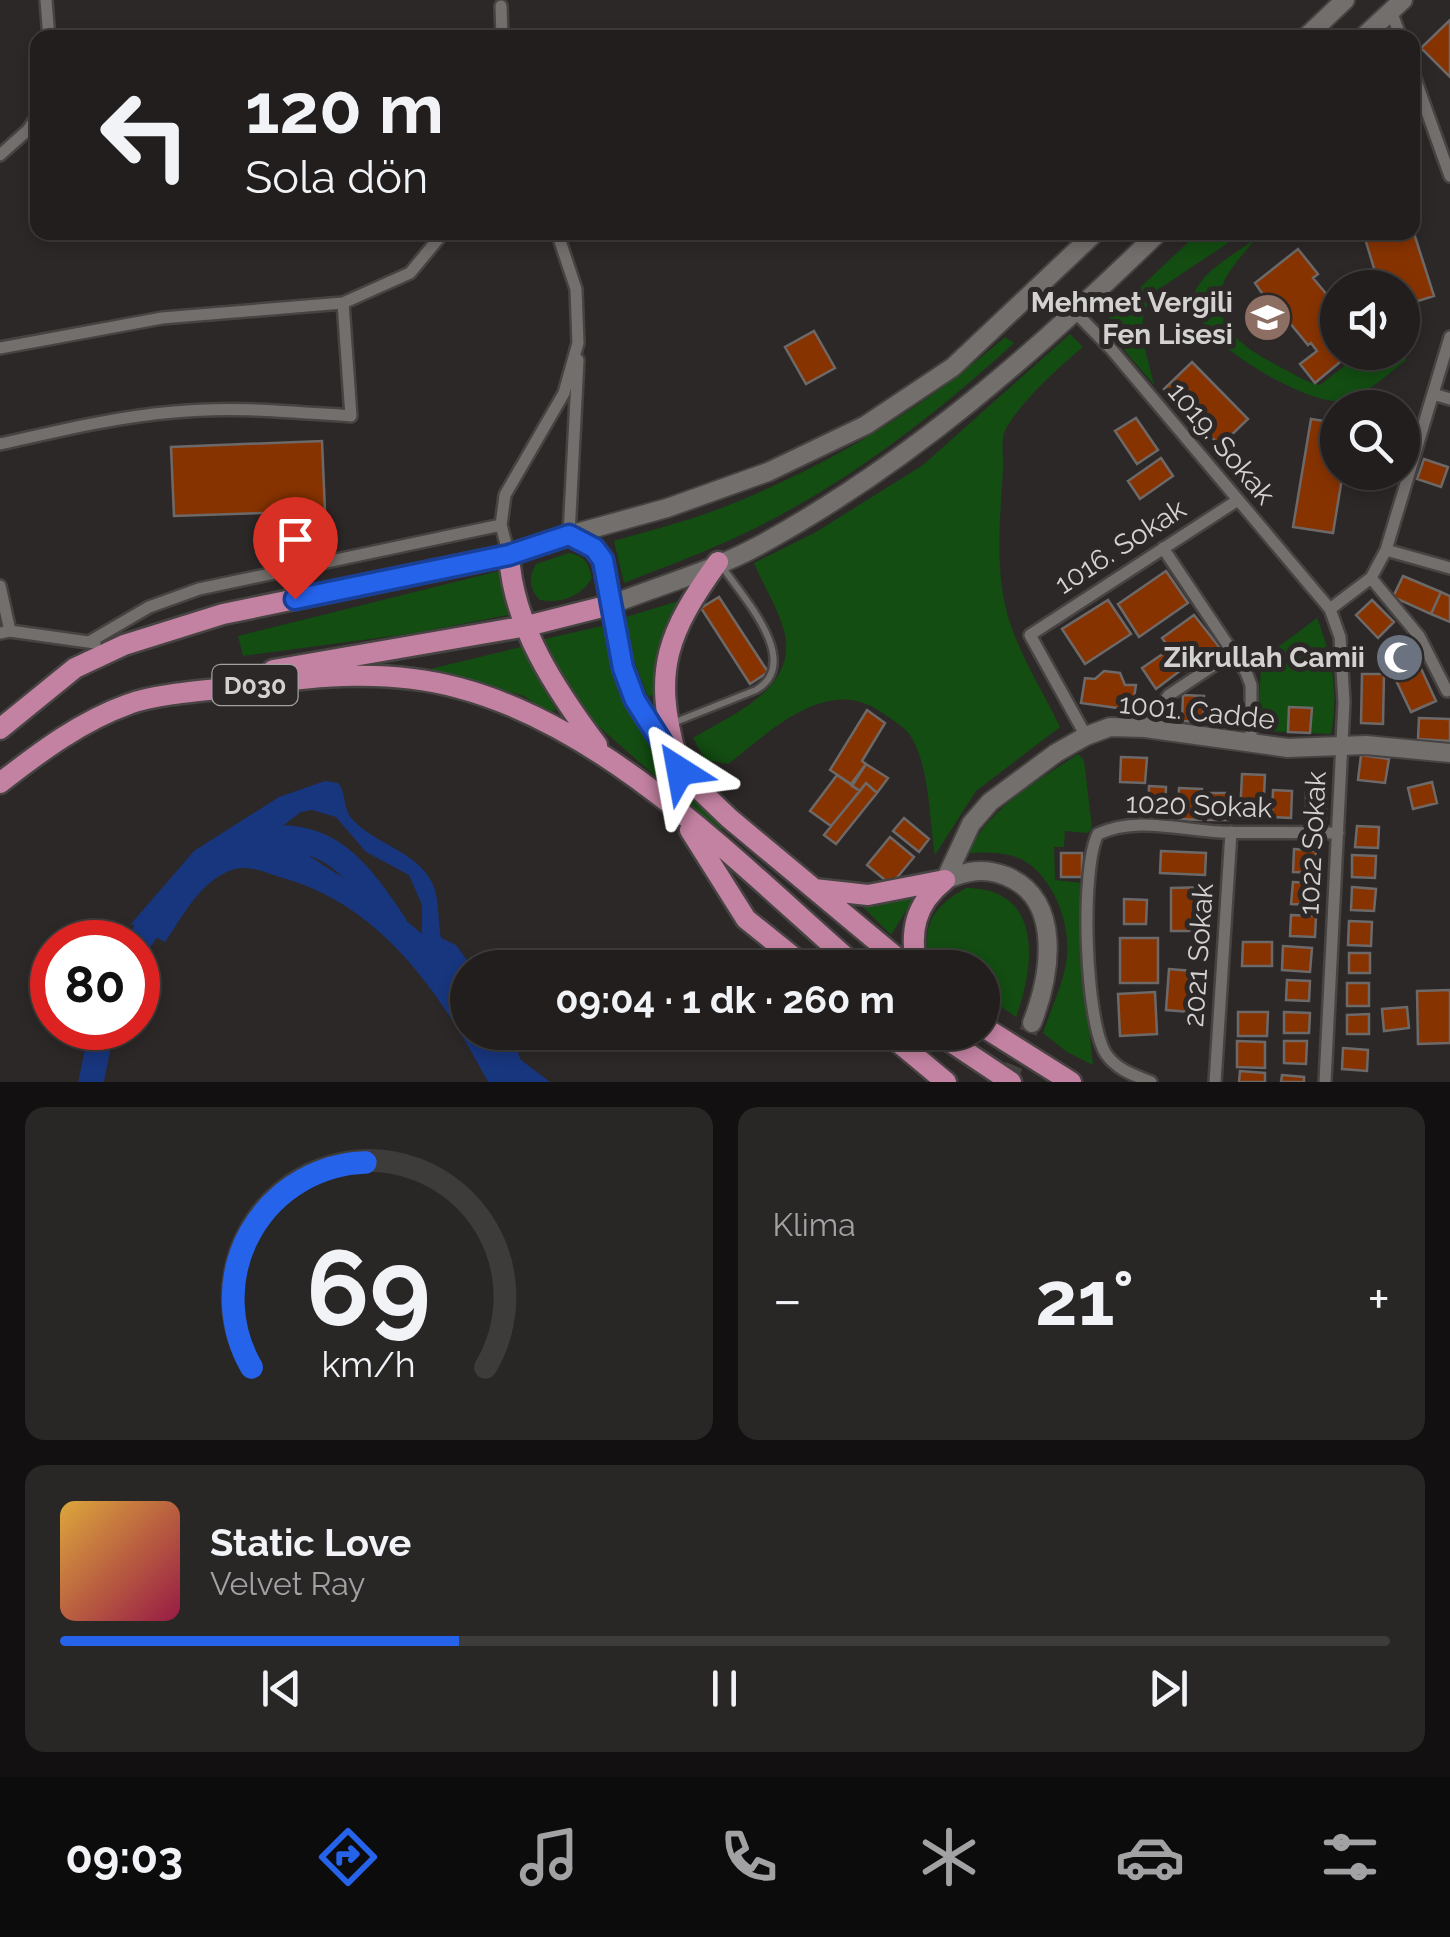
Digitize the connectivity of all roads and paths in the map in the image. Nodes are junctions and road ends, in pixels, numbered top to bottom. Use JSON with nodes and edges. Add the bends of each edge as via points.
{"nodes":[{"id":1,"x":46,"y":0,"type":"edge"},
{"id":2,"x":1344,"y":0,"type":"edge"},
{"id":3,"x":502,"y":6,"type":"dead end"},
{"id":4,"x":1397,"y":6,"type":"edge"},
{"id":5,"x":49,"y":30,"type":"edge"},
{"id":6,"x":502,"y":30,"type":"edge"},
{"id":7,"x":1312,"y":30,"type":"edge"},
{"id":8,"x":1371,"y":30,"type":"edge"},
{"id":9,"x":1420,"y":92,"type":"edge"},
{"id":10,"x":30,"y":127,"type":"edge"},
{"id":11,"x":0,"y":155,"type":"edge"},
{"id":12,"x":1450,"y":176,"type":"edge"},
{"id":13,"x":437,"y":240,"type":"edge"},
{"id":14,"x":560,"y":240,"type":"edge"},
{"id":15,"x":1088,"y":240,"type":"edge"},
{"id":16,"x":1151,"y":240,"type":"edge"},
{"id":17,"x":343,"y":303,"type":"junction"},
{"id":18,"x":1075,"y":312,"type":"junction"},
{"id":19,"x":1450,"y":337,"type":"edge"},
{"id":20,"x":578,"y":344,"type":"junction"},
{"id":21,"x":0,"y":348,"type":"edge"},
{"id":22,"x":1433,"y":394,"type":"junction"},
{"id":23,"x":1450,"y":400,"type":"edge"},
{"id":24,"x":0,"y":444,"type":"edge"},
{"id":25,"x":1238,"y":500,"type":"junction"},
{"id":26,"x":501,"y":525,"type":"junction"},
{"id":27,"x":569,"y":535,"type":"junction"},
{"id":28,"x":1163,"y":548,"type":"junction"},
{"id":29,"x":1386,"y":550,"type":"junction"},
{"id":30,"x":509,"y":555,"type":"junction"},
{"id":31,"x":718,"y":562,"type":"junction"},
{"id":32,"x":1450,"y":568,"type":"edge"},
{"id":33,"x":1371,"y":578,"type":"junction"},
{"id":34,"x":0,"y":586,"type":"edge"},
{"id":35,"x":610,"y":605,"type":"junction"},
{"id":36,"x":1330,"y":609,"type":"junction"},
{"id":37,"x":526,"y":626,"type":"junction"},
{"id":38,"x":5,"y":632,"type":"edge"},
{"id":39,"x":88,"y":642,"type":"junction"},
{"id":40,"x":124,"y":646,"type":"junction"},
{"id":41,"x":1234,"y":652,"type":"junction"},
{"id":42,"x":1447,"y":691,"type":"dead end"},
{"id":43,"x":130,"y":703,"type":"junction"},
{"id":44,"x":2,"y":725,"type":"edge"},
{"id":45,"x":668,"y":726,"type":"junction"},
{"id":46,"x":1146,"y":728,"type":"junction"},
{"id":47,"x":1086,"y":736,"type":"junction"},
{"id":48,"x":1251,"y":744,"type":"junction"},
{"id":49,"x":1342,"y":747,"type":"junction"},
{"id":50,"x":1450,"y":752,"type":"edge"},
{"id":51,"x":605,"y":756,"type":"junction"},
{"id":52,"x":680,"y":771,"type":"junction"},
{"id":53,"x":0,"y":782,"type":"edge"},
{"id":54,"x":681,"y":815,"type":"junction"},
{"id":55,"x":1231,"y":832,"type":"junction"},
{"id":56,"x":1338,"y":833,"type":"junction"},
{"id":57,"x":945,"y":880,"type":"junction"},
{"id":58,"x":813,"y":889,"type":"junction"},
{"id":59,"x":785,"y":950,"type":"edge"},
{"id":60,"x":837,"y":950,"type":"edge"},
{"id":61,"x":887,"y":950,"type":"edge"},
{"id":62,"x":915,"y":950,"type":"edge"},
{"id":63,"x":1032,"y":1023,"type":"tunnel mouth"},
{"id":64,"x":1000,"y":1037,"type":"edge"},
{"id":65,"x":908,"y":1050,"type":"edge"},
{"id":66,"x":963,"y":1050,"type":"edge"},
{"id":67,"x":946,"y":1082,"type":"edge"},
{"id":68,"x":1011,"y":1082,"type":"edge"},
{"id":69,"x":1071,"y":1082,"type":"edge"},
{"id":70,"x":1151,"y":1082,"type":"edge"},
{"id":71,"x":1214,"y":1082,"type":"edge"},
{"id":72,"x":1325,"y":1082,"type":"edge"}],
"edges":[{"from":1,"to":5,"type":"street"},
{"from":2,"to":7,"type":"main road"},
{"from":3,"to":6,"type":"street"},
{"from":4,"to":8,"type":"main road"},
{"from":9,"to":12,"type":"street"},
{"from":10,"to":11,"type":"street"},
{"from":13,"to":17,"type":"street","via":[[410,272]]},
{"from":14,"to":20,"type":"street","via":[[576,289]]},
{"from":15,"to":27,"type":"main road","via":[[953,367],[866,425],[768,472]]},
{"from":16,"to":18,"type":"main road"},
{"from":17,"to":21,"type":"street","via":[[162,318]]},
{"from":17,"to":24,"type":"street","via":[[350,416],[177,412]]},
{"from":18,"to":25,"type":"street","name":"1019. Sokak"},
{"from":18,"to":31,"type":"main road","via":[[878,472],[756,547]]},
{"from":19,"to":22,"type":"street"},
{"from":20,"to":26,"type":"street","via":[[564,393],[505,495]]},
{"from":20,"to":27,"type":"street"},
{"from":22,"to":23,"type":"street"},
{"from":22,"to":29,"type":"street"},
{"from":25,"to":28,"type":"street","name":"1016. Sokak"},
{"from":25,"to":36,"type":"street","name":"1019. Sokak"},
{"from":26,"to":30,"type":"street"},
{"from":26,"to":39,"type":"street","via":[[199,589]]},
{"from":27,"to":30,"type":"highway"},
{"from":27,"to":35,"type":"highway","via":[[603,560]]},
{"from":28,"to":41,"type":"street"},
{"from":28,"to":47,"type":"street","name":"1016. Sokak","via":[[1030,634]]},
{"from":29,"to":32,"type":"street"},
{"from":29,"to":33,"type":"street"},
{"from":30,"to":37,"type":"highway"},
{"from":30,"to":40,"type":"highway","via":[[223,614]]},
{"from":31,"to":35,"type":"main road"},
{"from":31,"to":45,"type":"highway","via":[[670,646]]},
{"from":31,"to":45,"type":"lane","via":[[773,644],[774,668],[756,690]]},
{"from":33,"to":36,"type":"street"},
{"from":33,"to":42,"type":"street","via":[[1419,636]]},
{"from":34,"to":38,"type":"street"},
{"from":35,"to":37,"type":"highway"},
{"from":35,"to":52,"type":"highway","via":[[635,700]]},
{"from":36,"to":49,"type":"street","name":"1022 Sokak","via":[[1342,653]]},
{"from":37,"to":43,"type":"highway","via":[[212,679]]},
{"from":37,"to":51,"type":"highway","via":[[563,700]]},
{"from":38,"to":39,"type":"street"},
{"from":39,"to":40,"type":"street"},
{"from":40,"to":44,"type":"highway","via":[[74,668]]},
{"from":41,"to":46,"type":"street","via":[[1169,695]]},
{"from":41,"to":48,"type":"street","via":[[1251,685]]},
{"from":43,"to":51,"type":"highway","number":"D030","via":[[377,675],[458,687],[528,713]]},
{"from":43,"to":53,"type":"highway","number":"D030","via":[[54,740]]},
{"from":45,"to":52,"type":"highway"},
{"from":46,"to":47,"type":"main road","name":"1001. Cadde","via":[[1121,725]]},
{"from":46,"to":48,"type":"main road","name":"1001. Cadde"},
{"from":47,"to":57,"type":"main road","name":"1001. Cadde","via":[[978,814]]},
{"from":48,"to":49,"type":"main road","name":"1001. Cadde"},
{"from":49,"to":50,"type":"main road","name":"1001. Cadde"},
{"from":49,"to":56,"type":"street","name":"1022 Sokak"},
{"from":51,"to":54,"type":"highway","number":"D030"},
{"from":52,"to":58,"type":"highway"},
{"from":54,"to":59,"type":"highway","via":[[746,919]]},
{"from":54,"to":60,"type":"highway","number":"D030"},
{"from":55,"to":56,"type":"street","name":"1020 Sokak"},
{"from":55,"to":70,"type":"street","name":"1020 Sokak","via":[[1124,825],[1094,840],[1088,953],[1096,1030],[1112,1062]]},
{"from":55,"to":71,"type":"street","name":"2021 Sokak"},
{"from":56,"to":72,"type":"street","name":"1022 Sokak"},
{"from":57,"to":58,"type":"highway","via":[[868,895]]},
{"from":57,"to":62,"type":"highway","via":[[915,918]]},
{"from":57,"to":63,"type":"main road","via":[[988,870],[1016,880],[1034,898],[1045,928],[1047,968]]},
{"from":58,"to":61,"type":"highway"},
{"from":64,"to":69,"type":"highway"},
{"from":65,"to":67,"type":"highway"},
{"from":66,"to":68,"type":"highway"}]}
